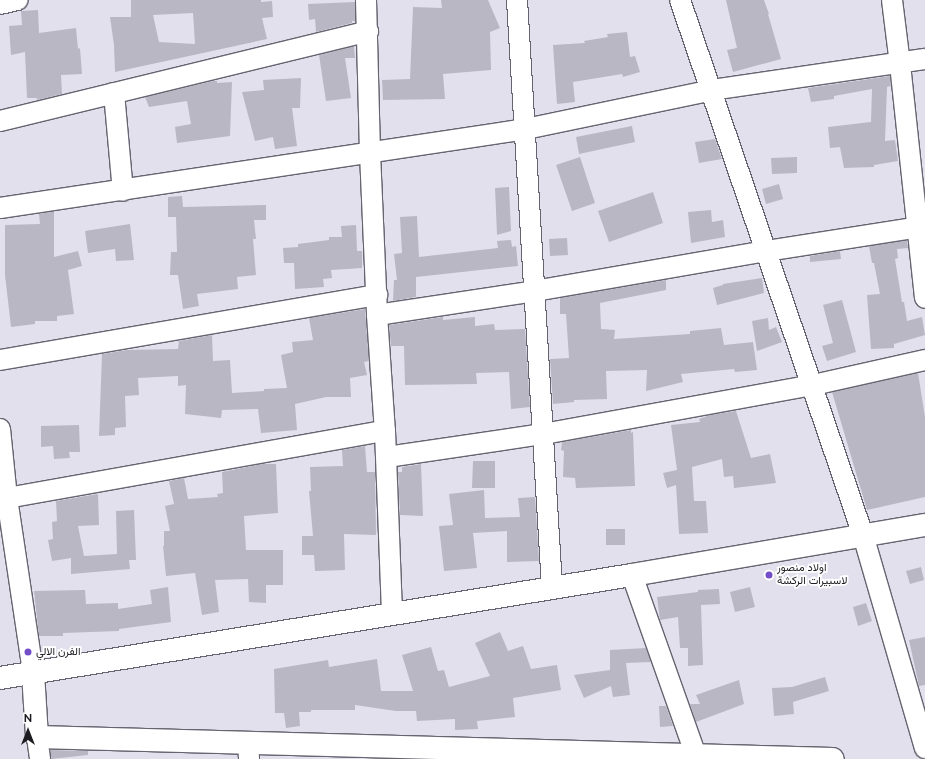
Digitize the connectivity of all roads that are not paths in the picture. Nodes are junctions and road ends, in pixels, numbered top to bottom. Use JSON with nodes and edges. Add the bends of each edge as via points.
{"nodes":[{"id":1,"x":18,"y":0,"type":"edge"},
{"id":2,"x":366,"y":0,"type":"edge"},
{"id":3,"x":370,"y":0,"type":"edge"},
{"id":4,"x":517,"y":0,"type":"edge"},
{"id":5,"x":680,"y":0,"type":"edge"},
{"id":6,"x":892,"y":0,"type":"edge"},
{"id":7,"x":0,"y":4,"type":"edge"},
{"id":8,"x":368,"y":31,"type":"junction"},
{"id":9,"x":925,"y":60,"type":"edge"},
{"id":10,"x":900,"y":64,"type":"junction"},
{"id":11,"x":712,"y":90,"type":"junction"},
{"id":12,"x":114,"y":93,"type":"junction"},
{"id":13,"x":0,"y":121,"type":"edge"},
{"id":14,"x":526,"y":129,"type":"junction"},
{"id":15,"x":370,"y":154,"type":"junction"},
{"id":16,"x":123,"y":191,"type":"junction"},
{"id":17,"x":0,"y":208,"type":"edge"},
{"id":18,"x":921,"y":227,"type":"edge"},
{"id":19,"x":766,"y":251,"type":"junction"},
{"id":20,"x":535,"y":292,"type":"junction"},
{"id":21,"x":378,"y":295,"type":"junction"},
{"id":22,"x":925,"y":298,"type":"edge"},
{"id":23,"x":377,"y":315,"type":"junction"},
{"id":24,"x":0,"y":360,"type":"edge"},
{"id":25,"x":925,"y":360,"type":"edge"},
{"id":26,"x":813,"y":385,"type":"junction"},
{"id":27,"x":0,"y":429,"type":"edge"},
{"id":28,"x":386,"y":431,"type":"junction"},
{"id":29,"x":543,"y":434,"type":"junction"},
{"id":30,"x":1,"y":453,"type":"edge"},
{"id":31,"x":387,"y":457,"type":"junction"},
{"id":32,"x":7,"y":498,"type":"junction"},
{"id":33,"x":925,"y":525,"type":"edge"},
{"id":34,"x":863,"y":536,"type":"junction"},
{"id":35,"x":632,"y":575,"type":"junction"},
{"id":36,"x":552,"y":587,"type":"junction"},
{"id":37,"x":392,"y":613,"type":"junction"},
{"id":38,"x":33,"y":673,"type":"junction"},
{"id":39,"x":0,"y":678,"type":"edge"},
{"id":40,"x":37,"y":737,"type":"junction"},
{"id":41,"x":925,"y":748,"type":"edge"},
{"id":42,"x":248,"y":752,"type":"edge"},
{"id":43,"x":331,"y":753,"type":"edge"},
{"id":44,"x":495,"y":755,"type":"edge"},
{"id":45,"x":565,"y":756,"type":"edge"},
{"id":46,"x":696,"y":756,"type":"junction"},
{"id":47,"x":728,"y":758,"type":"edge"},
{"id":48,"x":40,"y":759,"type":"edge"},
{"id":49,"x":833,"y":759,"type":"edge"}],
"edges":[{"from":1,"to":7,"type":"street"},
{"from":2,"to":3,"type":"street"},
{"from":2,"to":8,"type":"street"},
{"from":4,"to":14,"type":"street"},
{"from":5,"to":11,"type":"street"},
{"from":6,"to":10,"type":"street"},
{"from":8,"to":12,"type":"street"},
{"from":8,"to":15,"type":"street"},
{"from":9,"to":10,"type":"street"},
{"from":10,"to":11,"type":"street"},
{"from":10,"to":18,"type":"street"},
{"from":11,"to":14,"type":"street"},
{"from":11,"to":19,"type":"street"},
{"from":12,"to":13,"type":"street"},
{"from":12,"to":16,"type":"street"},
{"from":14,"to":15,"type":"street"},
{"from":14,"to":20,"type":"street"},
{"from":15,"to":16,"type":"street"},
{"from":15,"to":21,"type":"street"},
{"from":16,"to":17,"type":"street"},
{"from":18,"to":19,"type":"street"},
{"from":18,"to":22,"type":"street"},
{"from":19,"to":20,"type":"street"},
{"from":19,"to":26,"type":"street"},
{"from":20,"to":23,"type":"street"},
{"from":20,"to":29,"type":"street"},
{"from":21,"to":23,"type":"street"},
{"from":21,"to":24,"type":"street"},
{"from":23,"to":28,"type":"street"},
{"from":25,"to":26,"type":"street"},
{"from":26,"to":29,"type":"street"},
{"from":26,"to":34,"type":"street"},
{"from":27,"to":30,"type":"street"},
{"from":28,"to":31,"type":"street"},
{"from":28,"to":32,"type":"street"},
{"from":29,"to":31,"type":"street"},
{"from":29,"to":36,"type":"street"},
{"from":30,"to":32,"type":"street"},
{"from":31,"to":37,"type":"street"},
{"from":32,"to":38,"type":"street"},
{"from":33,"to":34,"type":"street"},
{"from":34,"to":35,"type":"street"},
{"from":34,"to":41,"type":"street"},
{"from":35,"to":36,"type":"street"},
{"from":35,"to":46,"type":"street"},
{"from":36,"to":37,"type":"street"},
{"from":37,"to":38,"type":"street"},
{"from":38,"to":39,"type":"street"},
{"from":38,"to":40,"type":"street"},
{"from":40,"to":42,"type":"street"},
{"from":40,"to":48,"type":"street"},
{"from":42,"to":43,"type":"street"},
{"from":43,"to":44,"type":"street"},
{"from":44,"to":45,"type":"street"},
{"from":45,"to":46,"type":"street"},
{"from":46,"to":47,"type":"street"},
{"from":47,"to":49,"type":"street"}]}
